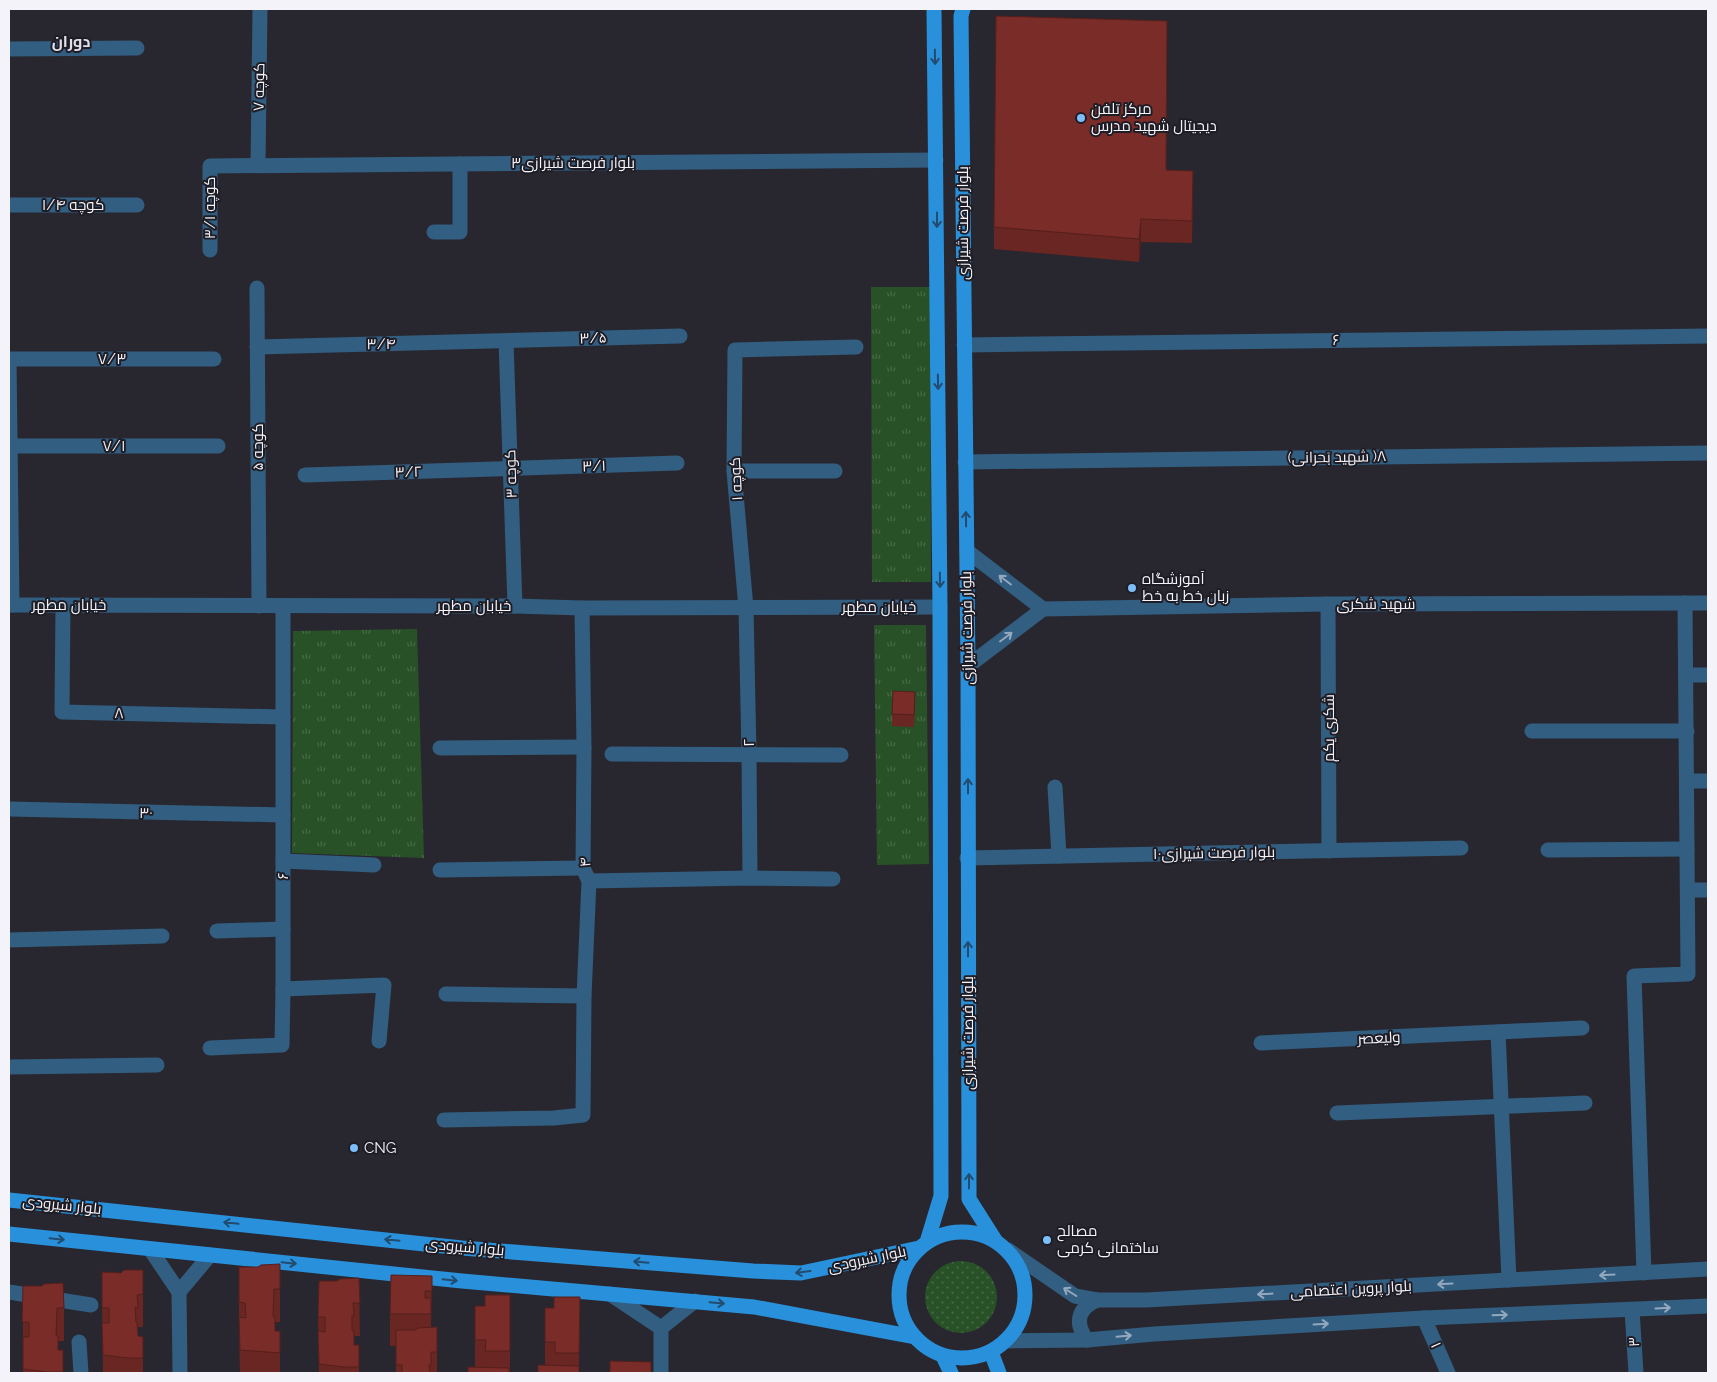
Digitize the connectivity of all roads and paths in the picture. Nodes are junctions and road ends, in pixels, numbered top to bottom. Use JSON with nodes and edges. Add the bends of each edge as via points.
{"nodes":[{"id":1,"x":260,"y":9,"type":"edge"},
{"id":2,"x":934,"y":9,"type":"edge"},
{"id":3,"x":963,"y":9,"type":"edge"},
{"id":4,"x":136,"y":48,"type":"dead end"},
{"id":5,"x":9,"y":49,"type":"edge"},
{"id":6,"x":936,"y":160,"type":"junction"},
{"id":7,"x":460,"y":164,"type":"junction"},
{"id":8,"x":258,"y":165,"type":"junction"},
{"id":9,"x":210,"y":166,"type":"joint"},
{"id":10,"x":9,"y":205,"type":"edge"},
{"id":11,"x":137,"y":205,"type":"dead end"},
{"id":12,"x":434,"y":232,"type":"dead end"},
{"id":13,"x":210,"y":250,"type":"dead end"},
{"id":14,"x":257,"y":288,"type":"dead end"},
{"id":15,"x":680,"y":336,"type":"dead end"},
{"id":16,"x":1708,"y":336,"type":"edge"},
{"id":17,"x":506,"y":341,"type":"junction"},
{"id":18,"x":964,"y":345,"type":"junction"},
{"id":19,"x":257,"y":347,"type":"junction"},
{"id":20,"x":856,"y":347,"type":"dead end"},
{"id":21,"x":9,"y":359,"type":"edge"},
{"id":22,"x":214,"y":359,"type":"dead end"},
{"id":23,"x":10,"y":446,"type":"edge"},
{"id":24,"x":218,"y":446,"type":"dead end"},
{"id":25,"x":1708,"y":453,"type":"edge"},
{"id":26,"x":965,"y":462,"type":"junction"},
{"id":27,"x":677,"y":463,"type":"dead end"},
{"id":28,"x":510,"y":468,"type":"junction"},
{"id":29,"x":734,"y":471,"type":"junction"},
{"id":30,"x":835,"y":471,"type":"dead end"},
{"id":31,"x":305,"y":475,"type":"dead end"},
{"id":32,"x":966,"y":551,"type":"junction"},
{"id":33,"x":1686,"y":603,"type":"junction"},
{"id":34,"x":1708,"y":603,"type":"edge"},
{"id":35,"x":1328,"y":604,"type":"junction"},
{"id":36,"x":10,"y":605,"type":"edge"},
{"id":37,"x":63,"y":605,"type":"junction"},
{"id":38,"x":259,"y":606,"type":"junction"},
{"id":39,"x":283,"y":606,"type":"junction"},
{"id":40,"x":515,"y":606,"type":"junction"},
{"id":41,"x":940,"y":607,"type":"junction"},
{"id":42,"x":582,"y":608,"type":"junction"},
{"id":43,"x":746,"y":608,"type":"junction"},
{"id":44,"x":1043,"y":609,"type":"junction"},
{"id":45,"x":968,"y":666,"type":"junction"},
{"id":46,"x":1686,"y":675,"type":"junction"},
{"id":47,"x":1708,"y":675,"type":"edge"},
{"id":48,"x":283,"y":717,"type":"junction"},
{"id":49,"x":1532,"y":730,"type":"dead end"},
{"id":50,"x":1686,"y":730,"type":"junction"},
{"id":51,"x":584,"y":747,"type":"junction"},
{"id":52,"x":440,"y":748,"type":"dead end"},
{"id":53,"x":612,"y":754,"type":"dead end"},
{"id":54,"x":749,"y":754,"type":"junction"},
{"id":55,"x":841,"y":754,"type":"dead end"},
{"id":56,"x":1687,"y":780,"type":"junction"},
{"id":57,"x":1708,"y":781,"type":"edge"},
{"id":58,"x":1055,"y":786,"type":"dead end"},
{"id":59,"x":9,"y":809,"type":"edge"},
{"id":60,"x":283,"y":815,"type":"junction"},
{"id":61,"x":1461,"y":848,"type":"dead end"},
{"id":62,"x":1687,"y":849,"type":"junction"},
{"id":63,"x":1548,"y":850,"type":"dead end"},
{"id":64,"x":1329,"y":851,"type":"junction"},
{"id":65,"x":1059,"y":856,"type":"junction"},
{"id":66,"x":967,"y":858,"type":"junction"},
{"id":67,"x":283,"y":861,"type":"junction"},
{"id":68,"x":374,"y":865,"type":"dead end"},
{"id":69,"x":440,"y":870,"type":"dead end"},
{"id":70,"x":586,"y":875,"type":"junction"},
{"id":71,"x":750,"y":878,"type":"junction"},
{"id":72,"x":833,"y":879,"type":"dead end"},
{"id":73,"x":1688,"y":890,"type":"junction"},
{"id":74,"x":1708,"y":890,"type":"edge"},
{"id":75,"x":283,"y":929,"type":"junction"},
{"id":76,"x":217,"y":931,"type":"dead end"},
{"id":77,"x":162,"y":936,"type":"dead end"},
{"id":78,"x":9,"y":940,"type":"edge"},
{"id":79,"x":283,"y":989,"type":"junction"},
{"id":80,"x":446,"y":994,"type":"dead end"},
{"id":81,"x":584,"y":996,"type":"junction"},
{"id":82,"x":1582,"y":1028,"type":"dead end"},
{"id":83,"x":1498,"y":1032,"type":"junction"},
{"id":84,"x":379,"y":1041,"type":"dead end"},
{"id":85,"x":1261,"y":1043,"type":"dead end"},
{"id":86,"x":210,"y":1048,"type":"dead end"},
{"id":87,"x":157,"y":1065,"type":"dead end"},
{"id":88,"x":9,"y":1067,"type":"edge"},
{"id":89,"x":1585,"y":1102,"type":"dead end"},
{"id":90,"x":1501,"y":1106,"type":"junction"},
{"id":91,"x":1337,"y":1113,"type":"dead end"},
{"id":92,"x":444,"y":1120,"type":"dead end"},
{"id":93,"x":9,"y":1200,"type":"edge"},
{"id":94,"x":9,"y":1234,"type":"edge"},
{"id":95,"x":995,"y":1240,"type":"junction"},
{"id":96,"x":923,"y":1245,"type":"junction"},
{"id":97,"x":150,"y":1249,"type":"junction"},
{"id":98,"x":1008,"y":1250,"type":"junction"},
{"id":99,"x":210,"y":1255,"type":"junction"},
{"id":100,"x":1708,"y":1270,"type":"edge"},
{"id":101,"x":1644,"y":1273,"type":"junction"},
{"id":102,"x":1510,"y":1280,"type":"junction"},
{"id":103,"x":9,"y":1292,"type":"edge"},
{"id":104,"x":179,"y":1292,"type":"junction"},
{"id":105,"x":610,"y":1294,"type":"junction"},
{"id":106,"x":1097,"y":1300,"type":"junction"},
{"id":107,"x":695,"y":1301,"type":"junction"},
{"id":108,"x":91,"y":1305,"type":"dead end"},
{"id":109,"x":1708,"y":1306,"type":"edge"},
{"id":110,"x":1632,"y":1310,"type":"junction"},
{"id":111,"x":1424,"y":1318,"type":"junction"},
{"id":112,"x":662,"y":1328,"type":"junction"},
{"id":113,"x":915,"y":1338,"type":"junction"},
{"id":114,"x":1086,"y":1340,"type":"junction"},
{"id":115,"x":1005,"y":1341,"type":"junction"},
{"id":116,"x":79,"y":1342,"type":"dead end"},
{"id":117,"x":991,"y":1352,"type":"junction"},
{"id":118,"x":943,"y":1356,"type":"junction"},
{"id":119,"x":81,"y":1373,"type":"edge"},
{"id":120,"x":180,"y":1373,"type":"edge"},
{"id":121,"x":661,"y":1373,"type":"edge"},
{"id":122,"x":951,"y":1373,"type":"edge"},
{"id":123,"x":999,"y":1373,"type":"edge"},
{"id":124,"x":1448,"y":1373,"type":"edge"},
{"id":125,"x":1636,"y":1373,"type":"edge"}],
"edges":[{"from":1,"to":8,"type":"street","name":"کوچه ۷"},
{"from":2,"to":6,"type":"main road","name":"بلوار فرصت شیرازی","one_way":true},
{"from":3,"to":18,"type":"main road","name":"بلوار فرصت شیرازی"},
{"from":4,"to":5,"type":"street"},
{"from":6,"to":7,"type":"street","name":"۳بلوار فرصت شیرازی"},
{"from":6,"to":41,"type":"main road","name":"بلوار فرصت شیرازی","one_way":true},
{"from":7,"to":8,"type":"street","name":"۳بلوار فرصت شیرازی"},
{"from":7,"to":12,"type":"street","via":[[460,232]]},
{"from":8,"to":9,"type":"street","name":"۳بلوار فرصت شیرازی"},
{"from":9,"to":13,"type":"street","name":"کوچه ۳/۱"},
{"from":10,"to":11,"type":"street","name":"کوچه ۱/۴"},
{"from":14,"to":19,"type":"street","name":"کوچه ۵"},
{"from":15,"to":17,"type":"street","name":"۳/۵"},
{"from":16,"to":18,"type":"street","name":"۶"},
{"from":17,"to":19,"type":"street","name":"۳/۴"},
{"from":17,"to":28,"type":"street","name":"کوچه ۳"},
{"from":18,"to":26,"type":"main road","name":"بلوار فرصت شیرازی"},
{"from":19,"to":38,"type":"street","name":"کوچه ۵"},
{"from":20,"to":29,"type":"street","name":"کوچه ۱","via":[[735,350]]},
{"from":21,"to":22,"type":"street","name":"۷/۳"},
{"from":21,"to":23,"type":"street"},
{"from":23,"to":24,"type":"street","name":"۷/۱"},
{"from":23,"to":36,"type":"street"},
{"from":25,"to":26,"type":"street","name":"(شهید بَحرانی )۸"},
{"from":32,"to":26,"type":"main road","name":"بلوار فرصت شیرازی","one_way":true},
{"from":27,"to":28,"type":"street","name":"۳/۱"},
{"from":28,"to":31,"type":"street","name":"۳/۲"},
{"from":28,"to":40,"type":"street","name":"کوچه ۳"},
{"from":29,"to":30,"type":"street"},
{"from":29,"to":43,"type":"street","name":"کوچه ۱"},
{"from":44,"to":32,"type":"street","one_way":true},
{"from":32,"to":45,"type":"main road","name":"بلوار فرصت شیرازی"},
{"from":33,"to":34,"type":"street","name":"شهید شکری"},
{"from":33,"to":35,"type":"street","name":"شهید شکری"},
{"from":33,"to":46,"type":"street"},
{"from":35,"to":44,"type":"street","name":"شهید شکری"},
{"from":35,"to":64,"type":"street","name":"شکری یکم"},
{"from":36,"to":37,"type":"street","name":"خیابان مطهر"},
{"from":37,"to":38,"type":"street","name":"خیابان مطهر"},
{"from":37,"to":48,"type":"street","name":"۸","via":[[62,712]]},
{"from":38,"to":39,"type":"street","name":"خیابان مطهر"},
{"from":39,"to":40,"type":"street","name":"خیابان مطهر"},
{"from":39,"to":48,"type":"street","name":"۶"},
{"from":40,"to":42,"type":"street","name":"خیابان مطهر"},
{"from":41,"to":43,"type":"street","name":"خیابان مطهر"},
{"from":41,"to":96,"type":"main road","name":"بلوار فرصت شیرازی","via":[[941,1196]]},
{"from":42,"to":43,"type":"street","name":"خیابان مطهر"},
{"from":42,"to":51,"type":"street","name":"۴"},
{"from":43,"to":54,"type":"street","name":"۲"},
{"from":45,"to":44,"type":"street","one_way":true},
{"from":66,"to":45,"type":"main road","name":"بلوار فرصت شیرازی","one_way":true},
{"from":46,"to":47,"type":"street"},
{"from":46,"to":50,"type":"street"},
{"from":48,"to":60,"type":"street","name":"۶"},
{"from":49,"to":50,"type":"street"},
{"from":50,"to":56,"type":"street"},
{"from":51,"to":52,"type":"street"},
{"from":51,"to":70,"type":"street","name":"۴"},
{"from":53,"to":54,"type":"street"},
{"from":54,"to":55,"type":"street"},
{"from":54,"to":71,"type":"street","name":"۲"},
{"from":56,"to":57,"type":"street"},
{"from":56,"to":62,"type":"street"},
{"from":58,"to":65,"type":"street"},
{"from":59,"to":60,"type":"street","name":"۳۰"},
{"from":60,"to":67,"type":"street","name":"۶"},
{"from":61,"to":64,"type":"street","name":"بلوار فرصت شیرازی۱۰"},
{"from":62,"to":63,"type":"street"},
{"from":62,"to":73,"type":"street"},
{"from":64,"to":65,"type":"street","name":"بلوار فرصت شیرازی۱۰"},
{"from":65,"to":66,"type":"street","name":"بلوار فرصت شیرازی۱۰"},
{"from":95,"to":66,"type":"main road","name":"بلوار فرصت شیرازی","one_way":true,"via":[[969,1199]]},
{"from":67,"to":68,"type":"street"},
{"from":67,"to":75,"type":"street","name":"۶"},
{"from":69,"to":70,"type":"street"},
{"from":70,"to":71,"type":"street"},
{"from":70,"to":81,"type":"street","name":"۴"},
{"from":71,"to":72,"type":"street"},
{"from":73,"to":74,"type":"street"},
{"from":73,"to":101,"type":"street","via":[[1688,974],[1634,976]]},
{"from":75,"to":76,"type":"street"},
{"from":75,"to":79,"type":"street","name":"۶"},
{"from":77,"to":78,"type":"street"},
{"from":79,"to":84,"type":"street","via":[[384,986]]},
{"from":79,"to":86,"type":"street","name":"۶","via":[[282,1045]]},
{"from":80,"to":81,"type":"street"},
{"from":81,"to":92,"type":"street","name":"۴","via":[[584,1115]]},
{"from":82,"to":83,"type":"street","name":"ولیعصر"},
{"from":83,"to":85,"type":"street","name":"ولیعصر"},
{"from":83,"to":90,"type":"street"},
{"from":87,"to":88,"type":"street"},
{"from":89,"to":90,"type":"street"},
{"from":90,"to":91,"type":"street"},
{"from":90,"to":102,"type":"street"},
{"from":96,"to":93,"type":"main road","name":"بلوار شیرودی","one_way":true,"via":[[801,1273],[753,1271],[462,1248]]},
{"from":94,"to":97,"type":"main road","one_way":true},
{"from":95,"to":96,"type":"main road","via":[[980,1233],[948,1232]]},
{"from":95,"to":98,"type":"main road"},
{"from":96,"to":113,"type":"main road","via":[[908,1260],[899,1292],[900,1308]]},
{"from":97,"to":99,"type":"main road"},
{"from":97,"to":104,"type":"street"},
{"from":106,"to":98,"type":"street","name":"بلوار پروین اعتصامی","one_way":true,"via":[[1075,1296]]},
{"from":98,"to":115,"type":"main road","via":[[1020,1266],[1026,1285],[1025,1305],[1019,1324]]},
{"from":99,"to":104,"type":"street"},
{"from":99,"to":105,"type":"main road","one_way":true},
{"from":100,"to":101,"type":"street","name":"بلوار پروین اعتصامی"},
{"from":101,"to":102,"type":"street","name":"بلوار پروین اعتصامی","one_way":true},
{"from":102,"to":106,"type":"street","name":"بلوار پروین اعتصامی","one_way":true},
{"from":103,"to":108,"type":"street"},
{"from":104,"to":120,"type":"street"},
{"from":105,"to":107,"type":"main road"},
{"from":105,"to":112,"type":"street"},
{"from":106,"to":114,"type":"street","via":[[1089,1303],[1080,1317],[1081,1333]]},
{"from":107,"to":112,"type":"street"},
{"from":107,"to":113,"type":"main road","one_way":true,"via":[[754,1307]]},
{"from":110,"to":109,"type":"street","one_way":true},
{"from":111,"to":110,"type":"street","one_way":true},
{"from":110,"to":125,"type":"street","name":"۳"},
{"from":114,"to":111,"type":"street","one_way":true},
{"from":111,"to":124,"type":"street","name":"۱"},
{"from":112,"to":121,"type":"street"},
{"from":113,"to":118,"type":"main road"},
{"from":114,"to":115,"type":"street"},
{"from":115,"to":117,"type":"main road"},
{"from":116,"to":119,"type":"street"},
{"from":117,"to":118,"type":"main road","via":[[967,1358]]},
{"from":117,"to":123,"type":"main road"},
{"from":118,"to":122,"type":"main road"}]}
